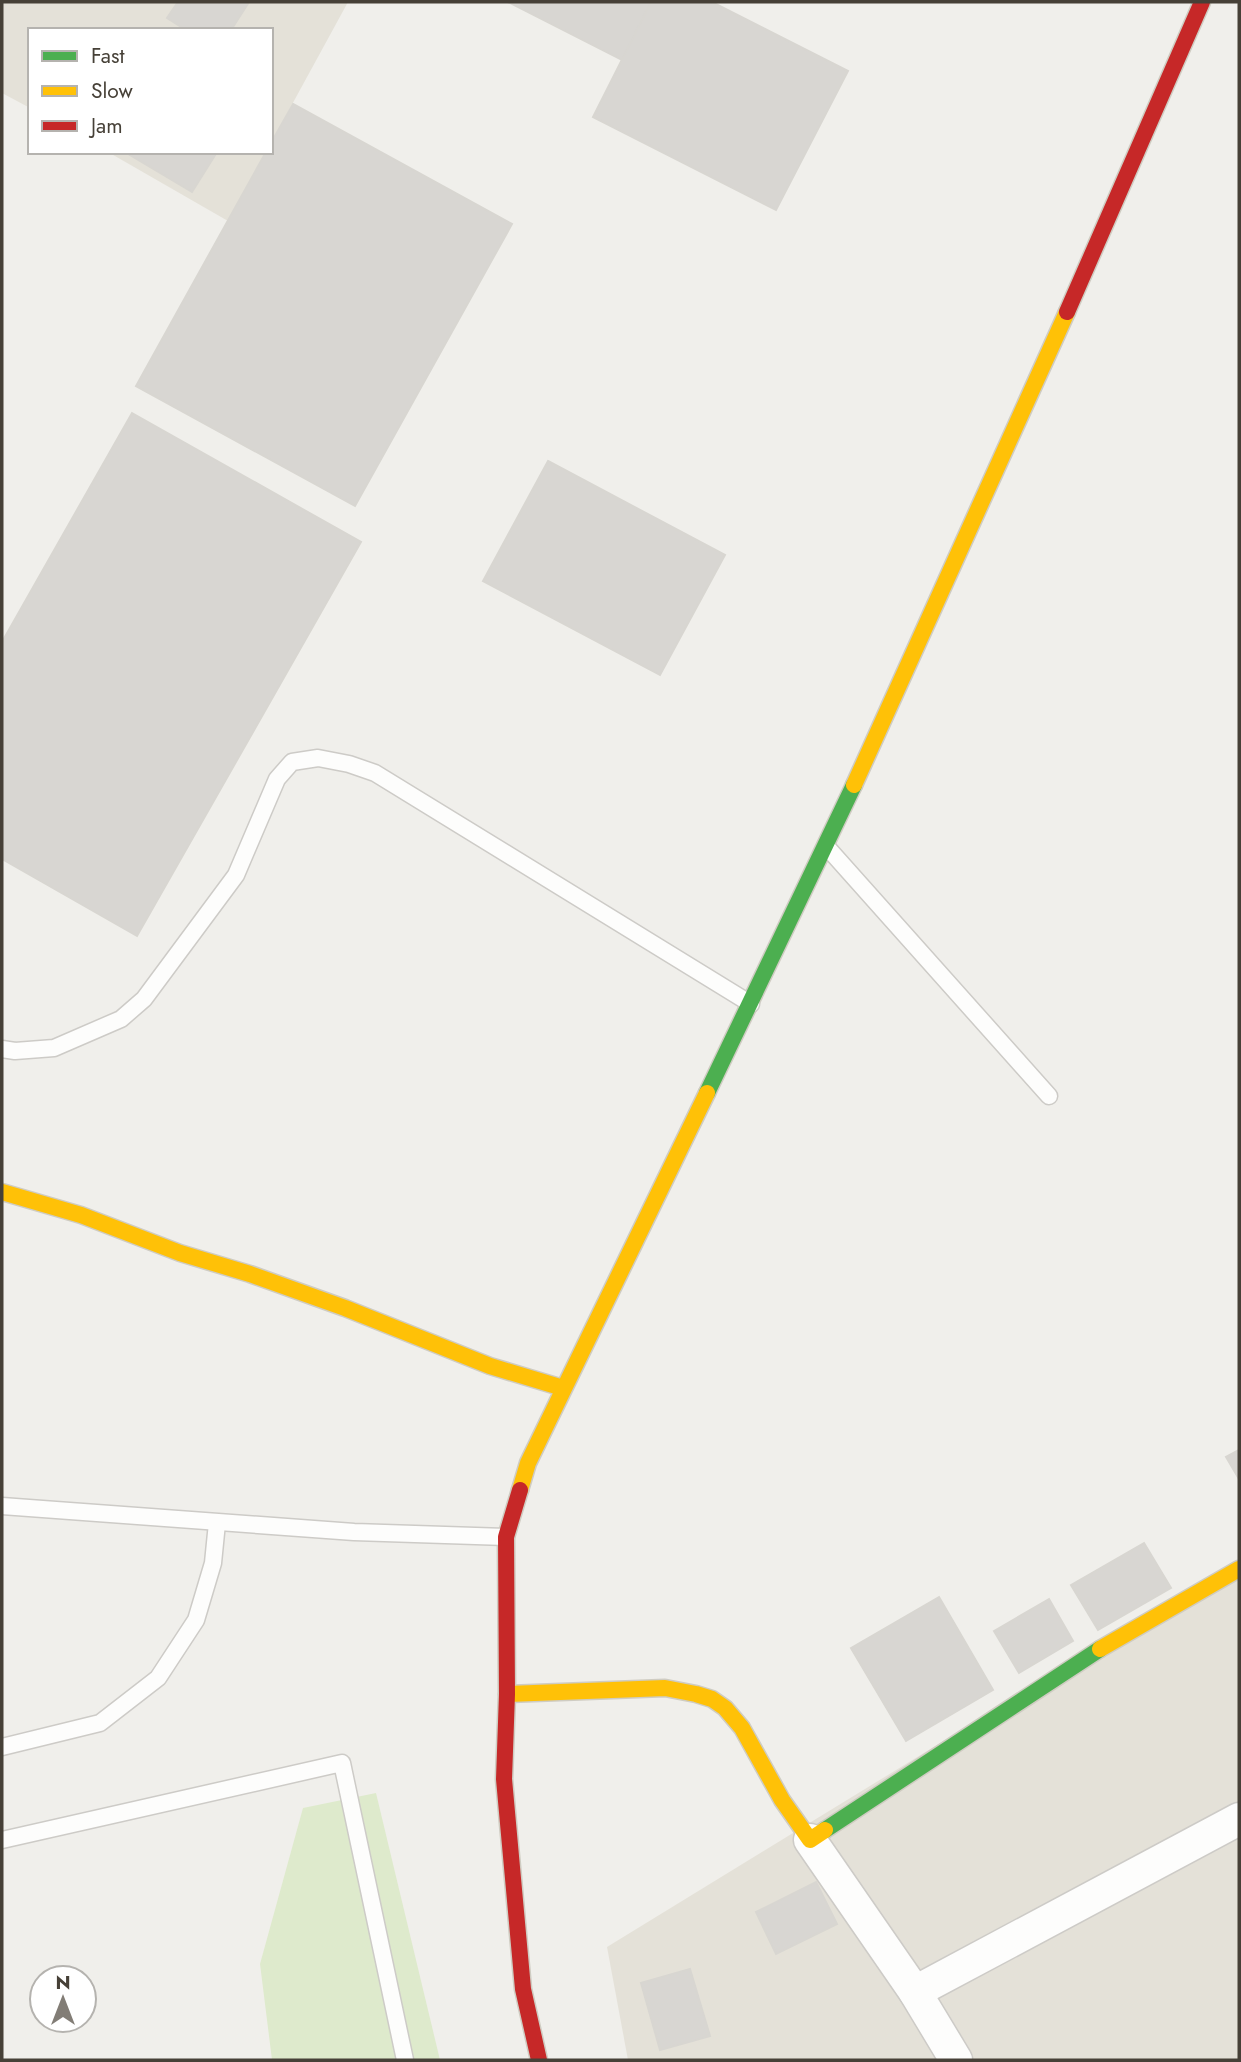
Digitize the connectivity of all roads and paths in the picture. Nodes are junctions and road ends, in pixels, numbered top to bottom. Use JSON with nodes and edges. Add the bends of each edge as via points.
{"nodes":[{"id":1,"x":1202,"y":2,"type":"edge"},
{"id":2,"x":826,"y":846,"type":"junction"},
{"id":3,"x":751,"y":1003,"type":"junction"},
{"id":4,"x":2,"y":1049,"type":"edge"},
{"id":5,"x":1049,"y":1096,"type":"dead end"},
{"id":6,"x":2,"y":1192,"type":"edge"},
{"id":7,"x":564,"y":1388,"type":"junction"},
{"id":8,"x":2,"y":1507,"type":"edge"},
{"id":9,"x":217,"y":1524,"type":"junction"},
{"id":10,"x":506,"y":1536,"type":"junction"},
{"id":11,"x":1239,"y":1569,"type":"edge"},
{"id":12,"x":507,"y":1694,"type":"junction"},
{"id":13,"x":2,"y":1747,"type":"edge"},
{"id":14,"x":1239,"y":1819,"type":"edge"},
{"id":15,"x":2,"y":1840,"type":"edge"},
{"id":16,"x":810,"y":1840,"type":"junction"},
{"id":17,"x":915,"y":1992,"type":"junction"},
{"id":18,"x":404,"y":2060,"type":"edge"},
{"id":19,"x":539,"y":2060,"type":"edge"},
{"id":20,"x":956,"y":2060,"type":"edge"}],
"edges":[{"from":1,"to":2,"type":"street","via":[[1037,382]]},
{"from":2,"to":3,"type":"street"},
{"from":2,"to":5,"type":"lane"},
{"from":3,"to":4,"type":"lane","via":[[375,773],[318,758],[292,762],[277,779],[236,875],[144,999],[121,1019],[54,1048]]},
{"from":3,"to":7,"type":"street"},
{"from":6,"to":7,"type":"street","via":[[250,1273],[490,1366]]},
{"from":7,"to":10,"type":"street","via":[[528,1463]]},
{"from":8,"to":9,"type":"lane"},
{"from":9,"to":10,"type":"lane"},
{"from":9,"to":13,"type":"lane","via":[[213,1563],[196,1620],[158,1678],[100,1723]]},
{"from":10,"to":12,"type":"street"},
{"from":11,"to":16,"type":"street","via":[[1077,1663]]},
{"from":12,"to":16,"type":"street","via":[[665,1688],[705,1697],[724,1708],[745,1734]]},
{"from":12,"to":19,"type":"street","via":[[503,1779],[523,1989]]},
{"from":14,"to":17,"type":"street"},
{"from":15,"to":18,"type":"lane","via":[[342,1763]]},
{"from":16,"to":17,"type":"street"},
{"from":17,"to":20,"type":"street"}]}
